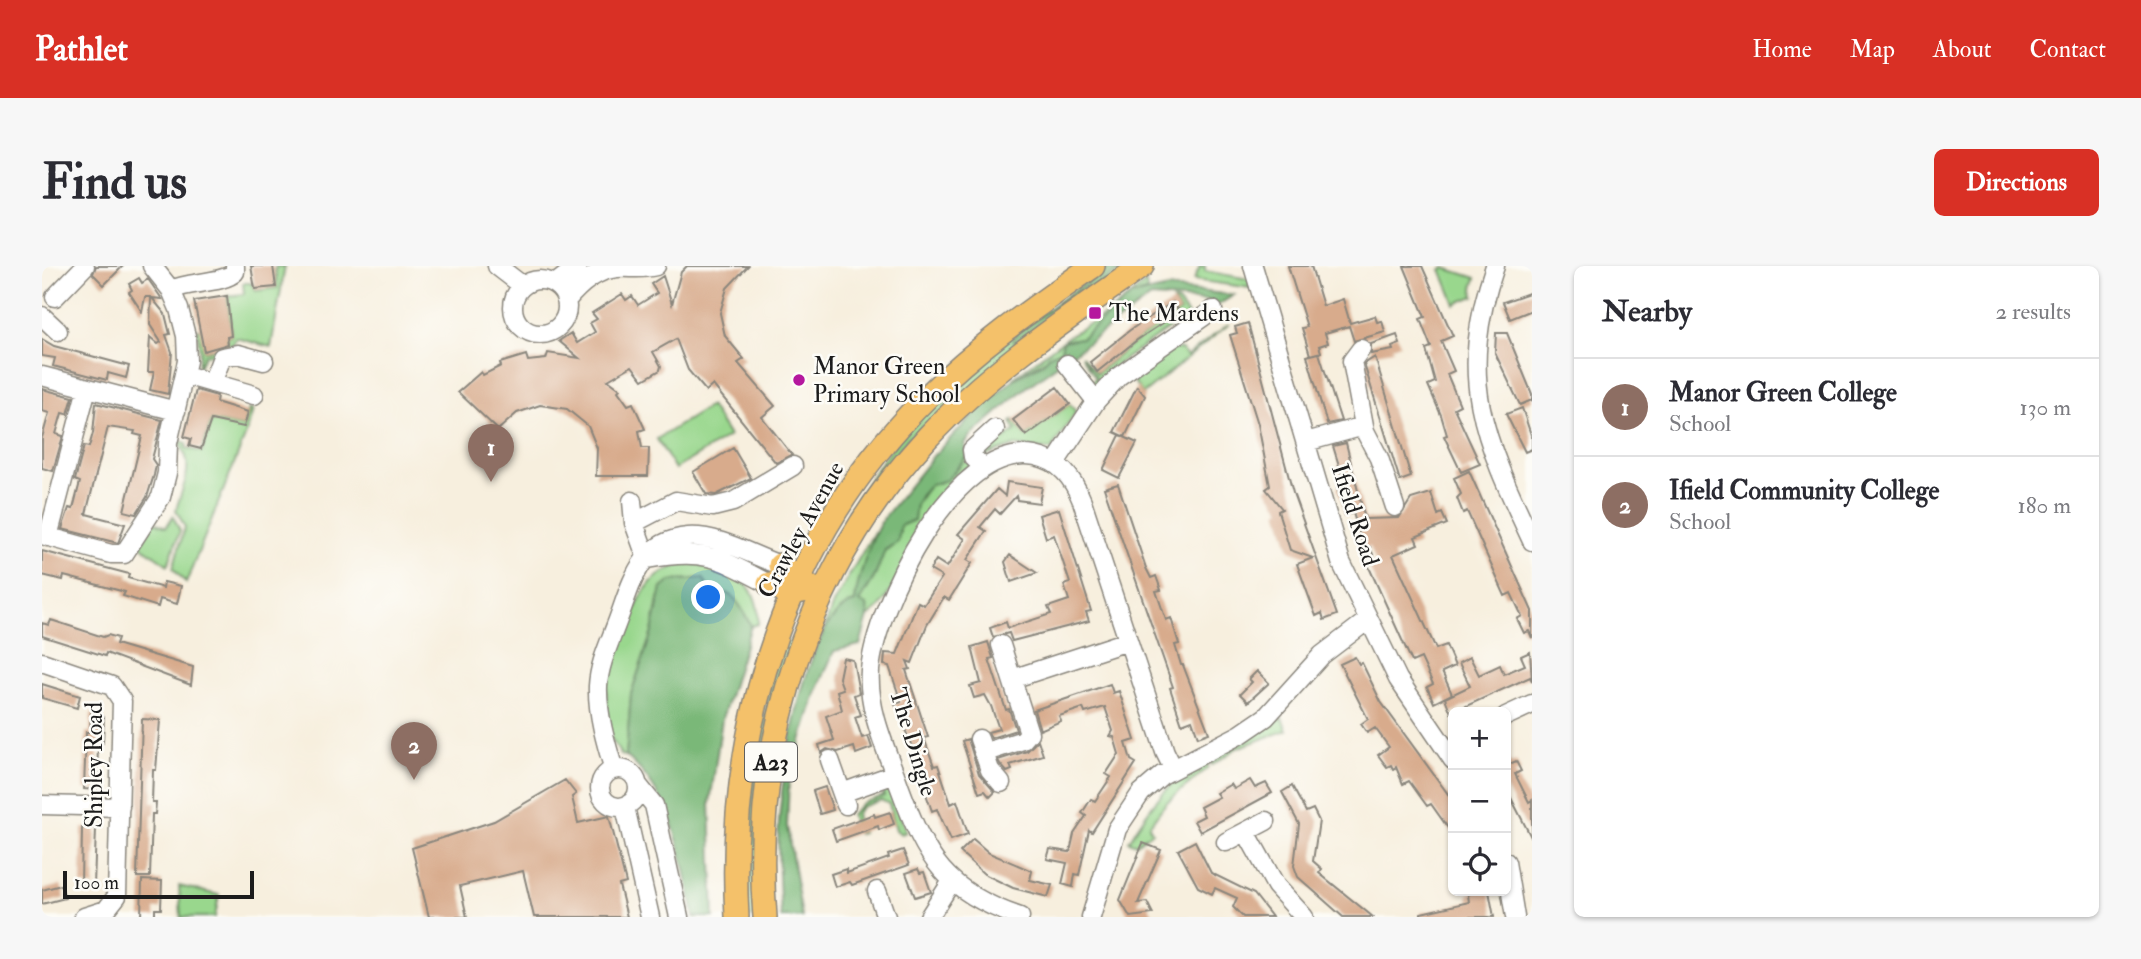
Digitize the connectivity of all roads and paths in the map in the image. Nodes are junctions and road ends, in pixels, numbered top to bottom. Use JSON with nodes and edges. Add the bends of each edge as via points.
{"nodes":[{"id":1,"x":85,"y":266,"type":"edge"},
{"id":2,"x":152,"y":266,"type":"edge"},
{"id":3,"x":235,"y":266,"type":"edge"},
{"id":4,"x":497,"y":266,"type":"edge"},
{"id":5,"x":578,"y":266,"type":"edge"},
{"id":6,"x":656,"y":266,"type":"edge"},
{"id":7,"x":1093,"y":266,"type":"edge"},
{"id":8,"x":1142,"y":266,"type":"edge"},
{"id":9,"x":1253,"y":266,"type":"edge"},
{"id":10,"x":1495,"y":266,"type":"edge"},
{"id":11,"x":555,"y":284,"type":"junction"},
{"id":12,"x":523,"y":286,"type":"junction"},
{"id":13,"x":171,"y":290,"type":"junction"},
{"id":14,"x":55,"y":297,"type":"dead end"},
{"id":15,"x":566,"y":301,"type":"junction"},
{"id":16,"x":1213,"y":310,"type":"dead end"},
{"id":17,"x":42,"y":317,"type":"edge"},
{"id":18,"x":58,"y":331,"type":"dead end"},
{"id":19,"x":1361,"y":349,"type":"dead end"},
{"id":20,"x":264,"y":361,"type":"dead end"},
{"id":21,"x":1067,"y":364,"type":"dead end"},
{"id":22,"x":42,"y":376,"type":"edge"},
{"id":23,"x":185,"y":376,"type":"junction"},
{"id":24,"x":212,"y":383,"type":"junction"},
{"id":25,"x":88,"y":388,"type":"junction"},
{"id":26,"x":254,"y":395,"type":"dead end"},
{"id":27,"x":1096,"y":401,"type":"junction"},
{"id":28,"x":176,"y":411,"type":"junction"},
{"id":29,"x":1364,"y":426,"type":"junction"},
{"id":30,"x":995,"y":429,"type":"dead end"},
{"id":31,"x":929,"y":436,"type":"junction"},
{"id":32,"x":1306,"y":442,"type":"junction"},
{"id":33,"x":1055,"y":463,"type":"junction"},
{"id":34,"x":793,"y":466,"type":"dead end"},
{"id":35,"x":983,"y":467,"type":"junction"},
{"id":36,"x":632,"y":501,"type":"dead end"},
{"id":37,"x":1395,"y":507,"type":"dead end"},
{"id":38,"x":634,"y":523,"type":"junction"},
{"id":39,"x":45,"y":536,"type":"edge"},
{"id":40,"x":1531,"y":536,"type":"edge"},
{"id":41,"x":647,"y":559,"type":"junction"},
{"id":42,"x":790,"y":581,"type":"junction"},
{"id":43,"x":814,"y":613,"type":"junction"},
{"id":44,"x":1368,"y":620,"type":"junction"},
{"id":45,"x":1128,"y":641,"type":"junction"},
{"id":46,"x":1001,"y":645,"type":"dead end"},
{"id":47,"x":42,"y":662,"type":"edge"},
{"id":48,"x":1012,"y":679,"type":"junction"},
{"id":49,"x":1532,"y":704,"type":"edge"},
{"id":50,"x":1511,"y":714,"type":"edge"},
{"id":51,"x":1448,"y":747,"type":"edge"},
{"id":52,"x":830,"y":760,"type":"dead end"},
{"id":53,"x":1173,"y":768,"type":"junction"},
{"id":54,"x":614,"y":770,"type":"junction"},
{"id":55,"x":895,"y":774,"type":"junction"},
{"id":56,"x":1001,"y":783,"type":"dead end"},
{"id":57,"x":638,"y":785,"type":"junction"},
{"id":58,"x":42,"y":805,"type":"edge"},
{"id":59,"x":120,"y":807,"type":"junction"},
{"id":60,"x":625,"y":807,"type":"junction"},
{"id":61,"x":1266,"y":821,"type":"dead end"},
{"id":62,"x":1246,"y":832,"type":"junction"},
{"id":63,"x":1226,"y":842,"type":"dead end"},
{"id":64,"x":953,"y":881,"type":"junction"},
{"id":65,"x":877,"y":891,"type":"dead end"},
{"id":66,"x":1511,"y":893,"type":"edge"},
{"id":67,"x":95,"y":915,"type":"edge"},
{"id":68,"x":1299,"y":915,"type":"edge"},
{"id":69,"x":650,"y":917,"type":"edge"},
{"id":70,"x":679,"y":917,"type":"edge"},
{"id":71,"x":737,"y":917,"type":"edge"},
{"id":72,"x":765,"y":917,"type":"edge"},
{"id":73,"x":887,"y":917,"type":"edge"},
{"id":74,"x":929,"y":917,"type":"edge"},
{"id":75,"x":1020,"y":917,"type":"edge"},
{"id":76,"x":1091,"y":917,"type":"edge"},
{"id":77,"x":1515,"y":917,"type":"edge"}],
"edges":[{"from":1,"to":14,"type":"street"},
{"from":2,"to":13,"type":"street"},
{"from":3,"to":13,"type":"street","via":[[235,272],[225,279],[192,282]]},
{"from":4,"to":12,"type":"street"},
{"from":5,"to":11,"type":"street"},
{"from":6,"to":15,"type":"street","via":[[597,273]]},
{"from":7,"to":42,"type":"main road","name":"Crawley Avenue","number":"A23","via":[[1002,332],[927,396],[870,463]]},
{"from":8,"to":31,"type":"main road","name":"Crawley Avenue","number":"A23","via":[[1019,354]]},
{"from":9,"to":32,"type":"street","name":"Ifield Road"},
{"from":10,"to":40,"type":"street","via":[[1478,333],[1479,402],[1492,455]]},
{"from":11,"to":12,"type":"street","via":[[542,279]]},
{"from":11,"to":15,"type":"street"},
{"from":12,"to":15,"type":"street","via":[[513,299],[513,310],[523,328],[533,333],[554,329],[562,322]]},
{"from":13,"to":23,"type":"street","via":[[186,336]]},
{"from":16,"to":27,"type":"street","via":[[1183,340],[1119,376]]},
{"from":17,"to":18,"type":"street"},
{"from":19,"to":29,"type":"street","via":[[1352,360]]},
{"from":20,"to":24,"type":"street","via":[[222,357]]},
{"from":21,"to":27,"type":"street"},
{"from":22,"to":25,"type":"street"},
{"from":23,"to":24,"type":"street"},
{"from":23,"to":28,"type":"street"},
{"from":24,"to":26,"type":"street"},
{"from":25,"to":28,"type":"street"},
{"from":25,"to":39,"type":"street"},
{"from":27,"to":33,"type":"street"},
{"from":28,"to":39,"type":"street","via":[[161,497],[128,550],[118,555]]},
{"from":29,"to":32,"type":"street"},
{"from":29,"to":37,"type":"street"},
{"from":30,"to":35,"type":"street","via":[[972,450]]},
{"from":31,"to":42,"type":"main road","via":[[908,448],[840,532]]},
{"from":31,"to":43,"type":"main road","name":"Crawley Avenue","number":"A23","via":[[866,516]]},
{"from":32,"to":44,"type":"street","name":"Ifield Road","via":[[1331,534]]},
{"from":33,"to":35,"type":"street","name":"The Dingle","via":[[1015,455]]},
{"from":33,"to":45,"type":"street","via":[[1078,490]]},
{"from":34,"to":38,"type":"street","via":[[733,502],[713,507],[670,502]]},
{"from":35,"to":55,"type":"street","name":"The Dingle","via":[[957,492],[921,541],[879,626],[870,686]]},
{"from":36,"to":38,"type":"street"},
{"from":38,"to":41,"type":"street"},
{"from":41,"to":42,"type":"street","via":[[670,541],[705,537]]},
{"from":41,"to":54,"type":"street","via":[[629,583],[598,686]]},
{"from":42,"to":43,"type":"main road"},
{"from":42,"to":71,"type":"main road","name":"Crawley Avenue","number":"A23","via":[[745,745],[736,838]]},
{"from":43,"to":72,"type":"main road","name":"Crawley Avenue","number":"A23","via":[[790,677],[774,743],[763,844]]},
{"from":44,"to":51,"type":"street","name":"Ifield Road","via":[[1411,702]]},
{"from":44,"to":53,"type":"street","via":[[1322,655],[1266,717]]},
{"from":45,"to":48,"type":"street"},
{"from":45,"to":53,"type":"street"},
{"from":46,"to":48,"type":"street"},
{"from":47,"to":59,"type":"street","name":"Shipley Road","via":[[113,686],[120,695]]},
{"from":48,"to":56,"type":"street","via":[[1029,729],[1023,740],[981,746],[991,773]]},
{"from":49,"to":50,"type":"street"},
{"from":52,"to":55,"type":"street","via":[[844,799]]},
{"from":53,"to":76,"type":"street","via":[[1152,783],[1124,815]]},
{"from":54,"to":57,"type":"street","via":[[630,772]]},
{"from":54,"to":60,"type":"street","via":[[602,779],[600,794],[610,805]]},
{"from":55,"to":64,"type":"street","name":"The Dingle","via":[[919,840]]},
{"from":57,"to":60,"type":"street","via":[[636,797]]},
{"from":57,"to":70,"type":"street","via":[[654,805]]},
{"from":58,"to":59,"type":"street"},
{"from":59,"to":67,"type":"street","name":"Shipley Road","via":[[117,896],[112,906]]},
{"from":60,"to":69,"type":"street"},
{"from":61,"to":62,"type":"street"},
{"from":62,"to":63,"type":"street"},
{"from":62,"to":68,"type":"street","via":[[1276,886]]},
{"from":64,"to":74,"type":"street"},
{"from":64,"to":75,"type":"street","name":"The Dingle","via":[[976,899]]},
{"from":65,"to":73,"type":"street"},
{"from":66,"to":77,"type":"street"}]}
